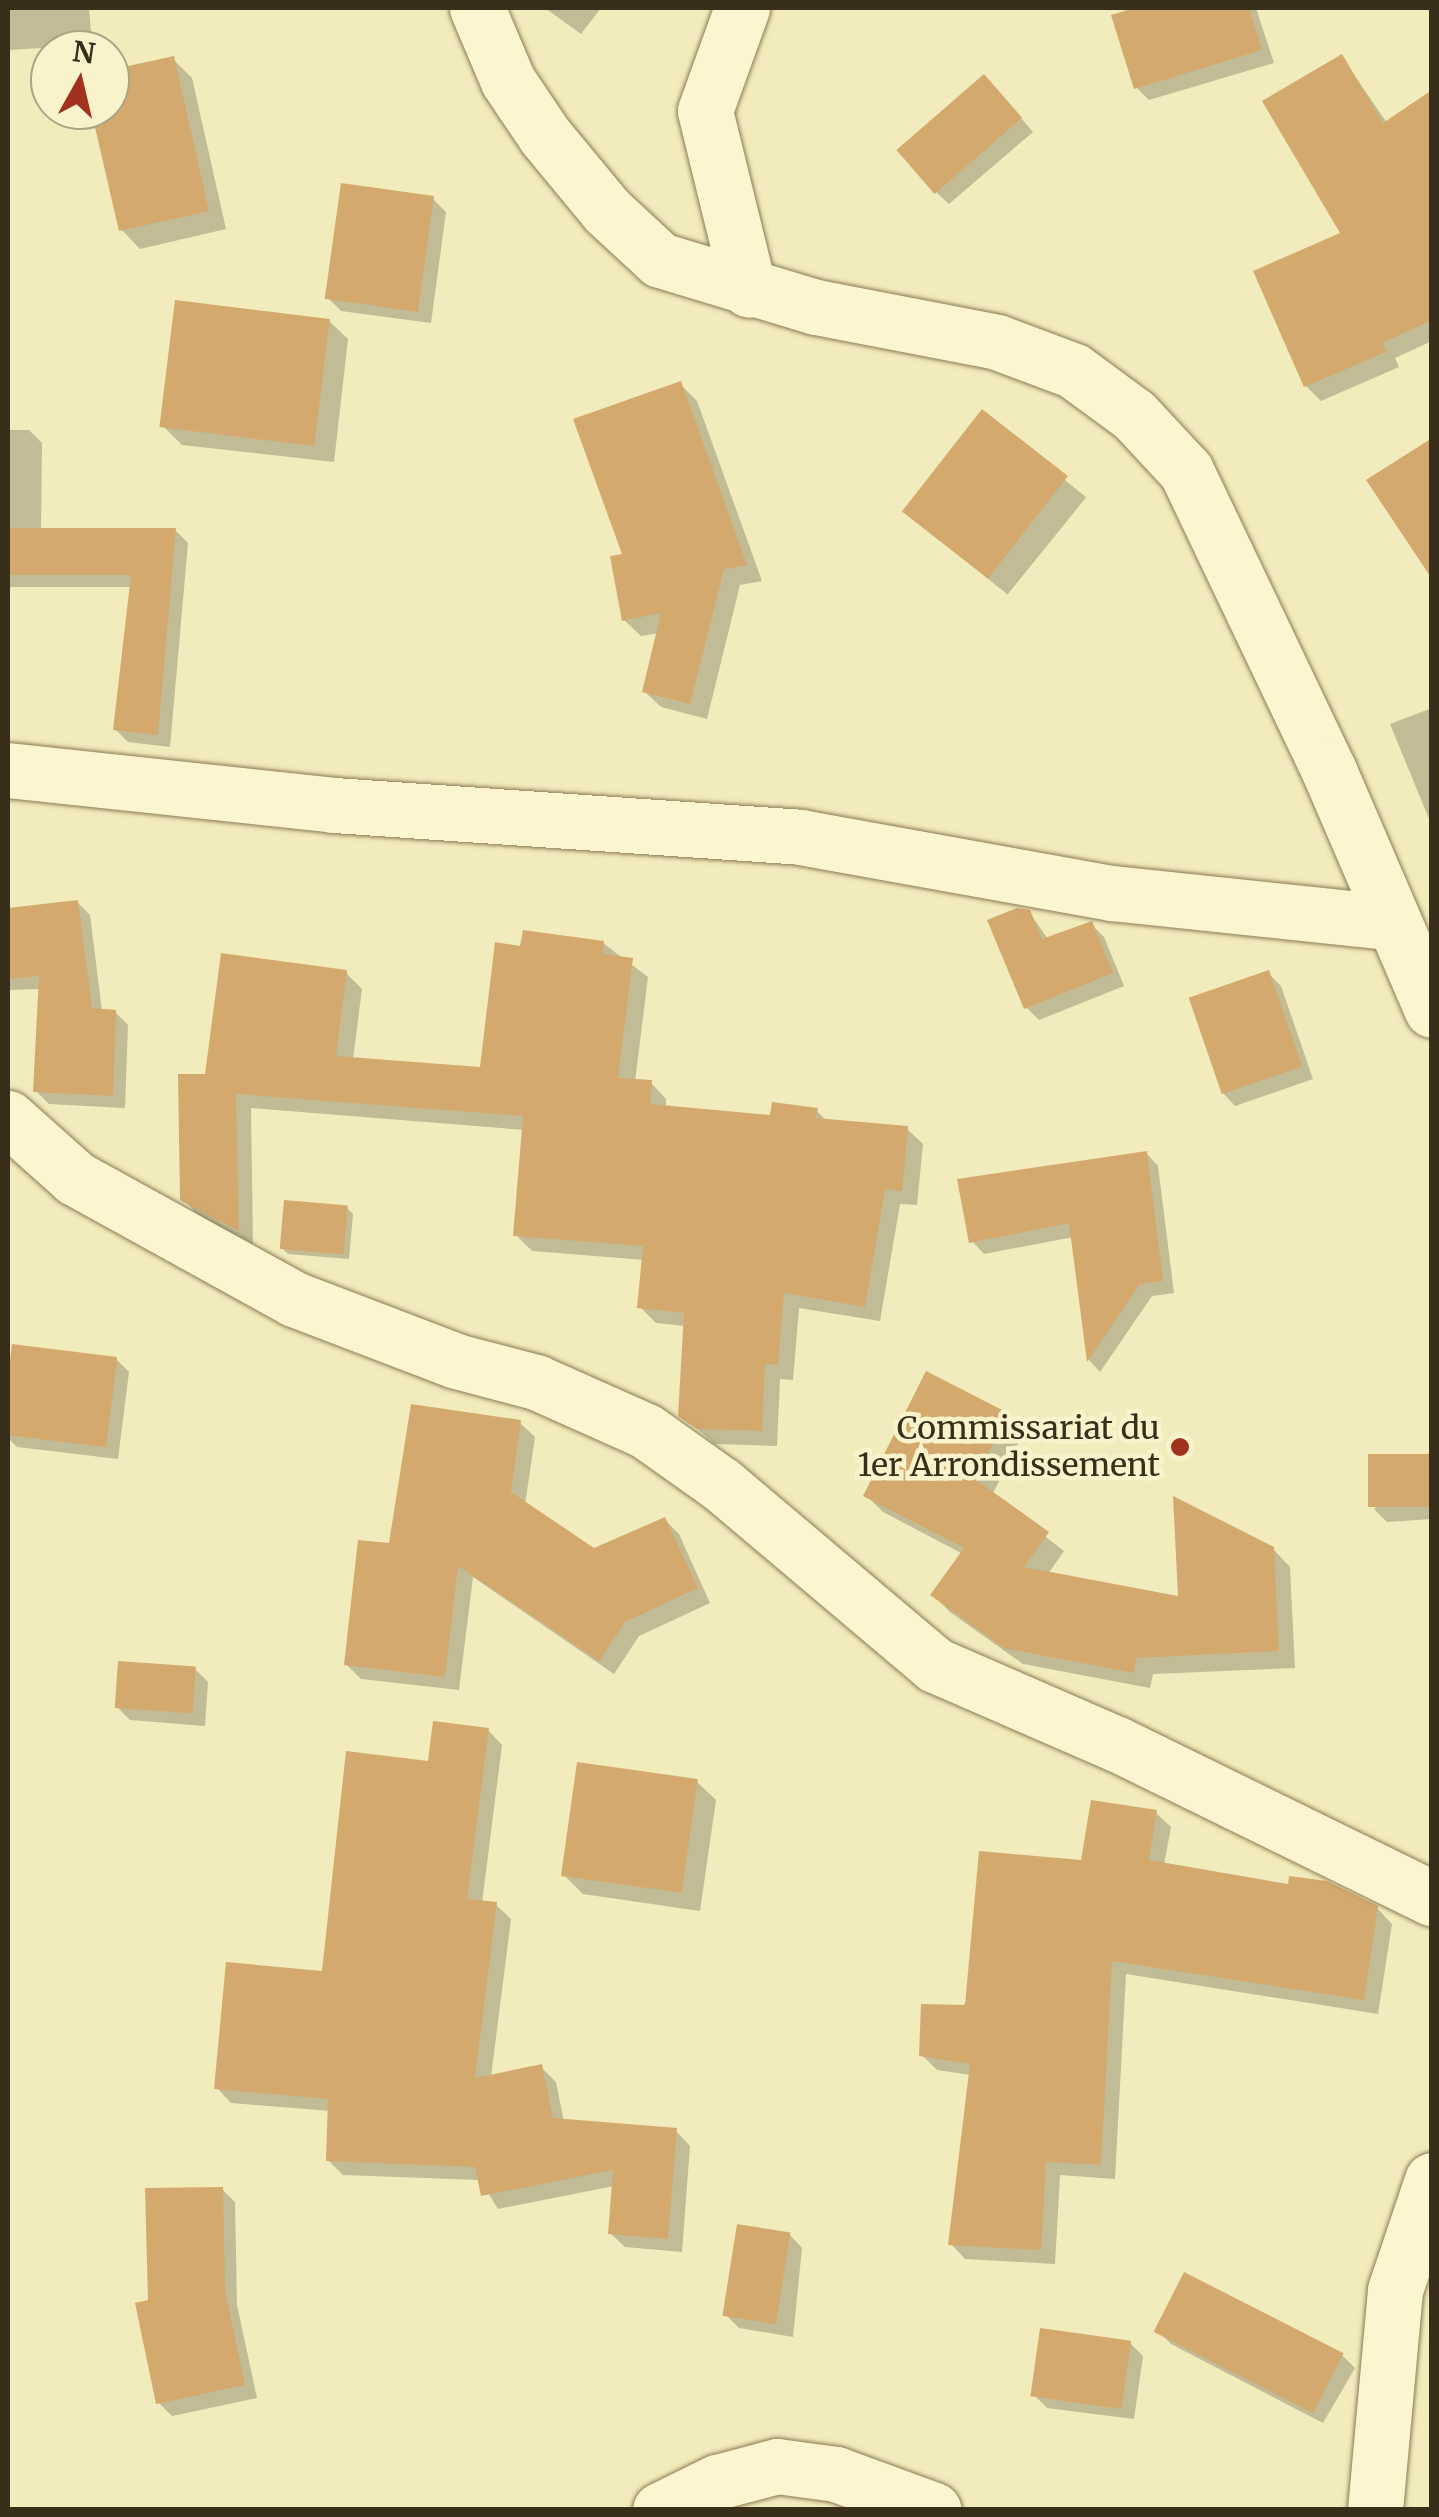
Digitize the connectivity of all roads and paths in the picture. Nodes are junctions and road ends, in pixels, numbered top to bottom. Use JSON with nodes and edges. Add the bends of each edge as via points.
{"nodes":[{"id":1,"x":476,"y":8,"type":"edge"},
{"id":2,"x":742,"y":8,"type":"edge"},
{"id":3,"x":748,"y":290,"type":"junction"},
{"id":4,"x":8,"y":770,"type":"edge"},
{"id":5,"x":1390,"y":922,"type":"junction"},
{"id":6,"x":1432,"y":1010,"type":"edge"},
{"id":7,"x":8,"y":1118,"type":"edge"},
{"id":8,"x":1432,"y":1898,"type":"edge"},
{"id":9,"x":1432,"y":2180,"type":"edge"},
{"id":10,"x":660,"y":2510,"type":"edge"},
{"id":11,"x":934,"y":2510,"type":"edge"},
{"id":12,"x":1375,"y":2510,"type":"edge"}],
"edges":[{"from":1,"to":3,"type":"street","via":[[508,81],[607,211],[660,260]]},
{"from":2,"to":3,"type":"street","via":[[705,112]]},
{"from":3,"to":5,"type":"street","via":[[997,342],[1074,371],[1134,415],[1186,471],[1329,771]]},
{"from":4,"to":5,"type":"street","via":[[334,805],[800,837],[1112,893]]},
{"from":5,"to":6,"type":"street"},
{"from":7,"to":8,"type":"street","via":[[76,1178],[294,1299],[456,1361],[536,1382],[646,1431],[722,1485],[935,1665],[1118,1744]]},
{"from":9,"to":12,"type":"street","via":[[1396,2290]]},
{"from":10,"to":11,"type":"street","via":[[717,2482],[777,2466],[836,2474]]}]}
